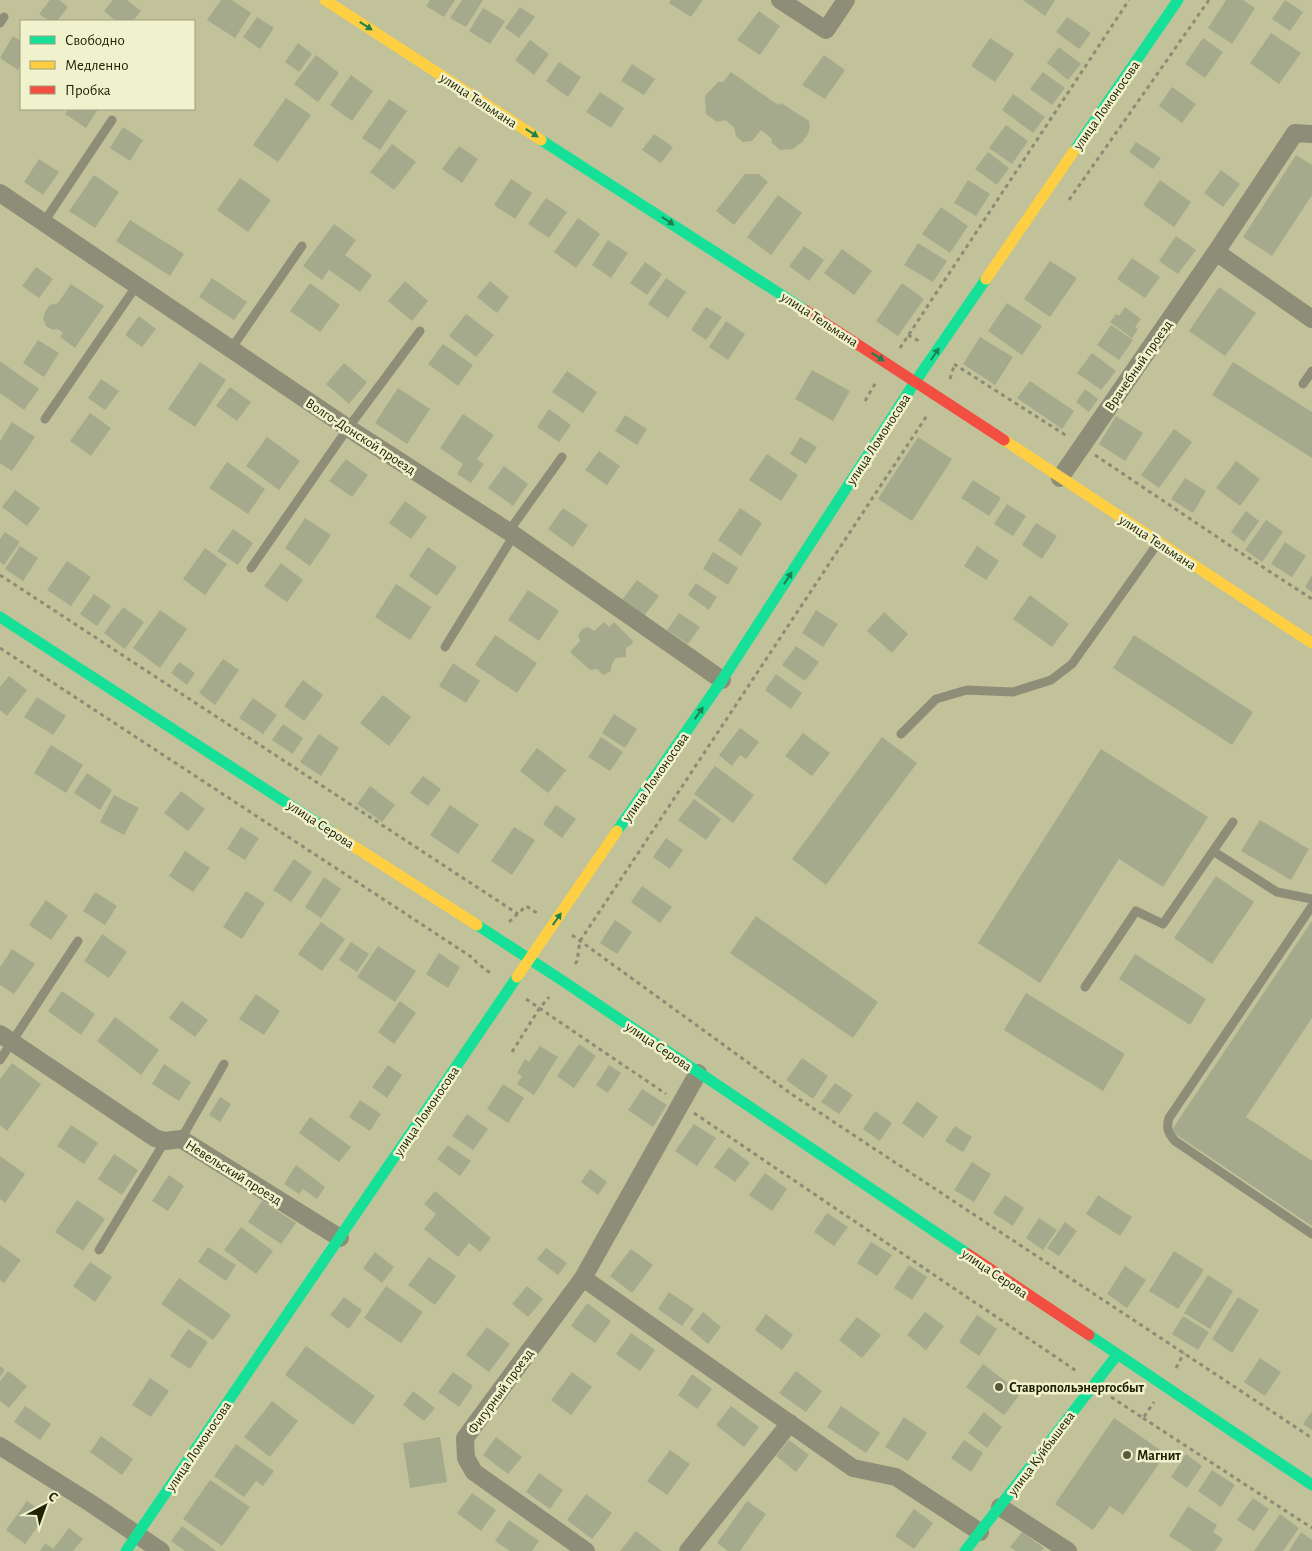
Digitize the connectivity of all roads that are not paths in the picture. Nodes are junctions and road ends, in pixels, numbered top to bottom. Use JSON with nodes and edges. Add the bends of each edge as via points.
{"nodes":[{"id":1,"x":324,"y":0,"type":"edge"},
{"id":2,"x":780,"y":0,"type":"edge"},
{"id":3,"x":846,"y":0,"type":"edge"},
{"id":4,"x":1178,"y":0,"type":"edge"},
{"id":5,"x":112,"y":120,"type":"dead end"},
{"id":6,"x":1312,"y":134,"type":"edge"},
{"id":7,"x":0,"y":193,"type":"edge"},
{"id":8,"x":44,"y":222,"type":"junction"},
{"id":9,"x":302,"y":246,"type":"dead end"},
{"id":10,"x":1216,"y":252,"type":"junction"},
{"id":11,"x":137,"y":285,"type":"junction"},
{"id":12,"x":1312,"y":319,"type":"edge"},
{"id":13,"x":420,"y":331,"type":"dead end"},
{"id":14,"x":231,"y":349,"type":"junction"},
{"id":15,"x":1312,"y":371,"type":"edge"},
{"id":16,"x":916,"y":382,"type":"junction"},
{"id":17,"x":1304,"y":384,"type":"dead end"},
{"id":18,"x":45,"y":419,"type":"dead end"},
{"id":19,"x":348,"y":428,"type":"junction"},
{"id":20,"x":562,"y":457,"type":"dead end"},
{"id":21,"x":1060,"y":478,"type":"junction"},
{"id":22,"x":512,"y":533,"type":"junction"},
{"id":23,"x":1159,"y":543,"type":"junction"},
{"id":24,"x":251,"y":568,"type":"dead end"},
{"id":25,"x":0,"y":617,"type":"edge"},
{"id":26,"x":1312,"y":643,"type":"edge"},
{"id":27,"x":445,"y":648,"type":"dead end"},
{"id":28,"x":722,"y":680,"type":"junction"},
{"id":29,"x":901,"y":734,"type":"dead end"},
{"id":30,"x":1233,"y":822,"type":"dead end"},
{"id":31,"x":1213,"y":851,"type":"junction"},
{"id":32,"x":1312,"y":899,"type":"edge"},
{"id":33,"x":1312,"y":906,"type":"edge"},
{"id":34,"x":78,"y":941,"type":"dead end"},
{"id":35,"x":529,"y":959,"type":"junction"},
{"id":36,"x":1084,"y":987,"type":"dead end"},
{"id":37,"x":6,"y":1038,"type":"edge"},
{"id":38,"x":0,"y":1060,"type":"edge"},
{"id":39,"x":224,"y":1064,"type":"dead end"},
{"id":40,"x":698,"y":1073,"type":"junction"},
{"id":41,"x":173,"y":1140,"type":"junction"},
{"id":42,"x":1312,"y":1234,"type":"edge"},
{"id":43,"x":340,"y":1238,"type":"junction"},
{"id":44,"x":99,"y":1250,"type":"dead end"},
{"id":45,"x":583,"y":1278,"type":"junction"},
{"id":46,"x":1116,"y":1355,"type":"junction"},
{"id":47,"x":790,"y":1423,"type":"junction"},
{"id":48,"x":0,"y":1446,"type":"edge"},
{"id":49,"x":1312,"y":1485,"type":"edge"},
{"id":50,"x":1000,"y":1506,"type":"junction"},
{"id":51,"x":980,"y":1532,"type":"junction"},
{"id":52,"x":137,"y":1535,"type":"junction"},
{"id":53,"x":126,"y":1551,"type":"edge"},
{"id":54,"x":160,"y":1551,"type":"edge"},
{"id":55,"x":586,"y":1551,"type":"edge"},
{"id":56,"x":688,"y":1551,"type":"edge"},
{"id":57,"x":965,"y":1551,"type":"edge"},
{"id":58,"x":1068,"y":1551,"type":"edge"}],
"edges":[{"from":1,"to":16,"type":"street","name":"улица Тельмана","one_way":true},
{"from":2,"to":3,"type":"street","via":[[826,30]]},
{"from":16,"to":4,"type":"street","name":"улица Ломоносова","one_way":true},
{"from":5,"to":8,"type":"lane"},
{"from":6,"to":10,"type":"street","name":"Врачебный проезд","via":[[1295,133]]},
{"from":7,"to":8,"type":"street","name":"Волго-Донской проезд"},
{"from":8,"to":11,"type":"street","name":"Волго-Донской проезд"},
{"from":9,"to":14,"type":"lane"},
{"from":10,"to":12,"type":"street"},
{"from":10,"to":21,"type":"street","name":"Врачебный проезд"},
{"from":11,"to":14,"type":"street","name":"Волго-Донской проезд"},
{"from":11,"to":18,"type":"lane"},
{"from":13,"to":19,"type":"lane"},
{"from":14,"to":19,"type":"street","name":"Волго-Донской проезд"},
{"from":15,"to":17,"type":"lane"},
{"from":16,"to":21,"type":"street","name":"улица Тельмана"},
{"from":28,"to":16,"type":"street","name":"улица Ломоносова","one_way":true},
{"from":19,"to":22,"type":"street","name":"Волго-Донской проезд"},
{"from":19,"to":24,"type":"lane"},
{"from":20,"to":22,"type":"lane"},
{"from":21,"to":23,"type":"street","name":"улица Тельмана"},
{"from":22,"to":27,"type":"lane"},
{"from":22,"to":28,"type":"street","name":"Волго-Донской проезд"},
{"from":23,"to":26,"type":"street","name":"улица Тельмана"},
{"from":23,"to":29,"type":"lane","via":[[1072,664],[1051,680],[1013,692],[967,690],[936,699]]},
{"from":25,"to":35,"type":"street","name":"улица Серова"},
{"from":35,"to":28,"type":"street","name":"улица Ломоносова","one_way":true},
{"from":30,"to":31,"type":"lane"},
{"from":31,"to":32,"type":"lane","via":[[1277,892]]},
{"from":31,"to":36,"type":"lane","via":[[1163,924],[1136,911]]},
{"from":33,"to":42,"type":"lane","via":[[1169,1118],[1167,1126],[1175,1141]]},
{"from":34,"to":37,"type":"lane"},
{"from":35,"to":40,"type":"street","name":"улица Серова"},
{"from":35,"to":43,"type":"street","name":"улица Ломоносова"},
{"from":37,"to":38,"type":"lane"},
{"from":37,"to":41,"type":"street","name":"Невельский проезд","via":[[155,1138]]},
{"from":39,"to":41,"type":"lane"},
{"from":40,"to":45,"type":"street","name":"Фигурный проезд"},
{"from":40,"to":46,"type":"street","name":"улица Серова"},
{"from":41,"to":43,"type":"street","name":"Невельский проезд"},
{"from":41,"to":44,"type":"lane"},
{"from":43,"to":52,"type":"street","name":"улица Ломоносова"},
{"from":45,"to":47,"type":"street"},
{"from":45,"to":55,"type":"street","name":"Фигурный проезд","via":[[465,1438],[466,1458],[474,1472]]},
{"from":46,"to":49,"type":"street","name":"улица Серова"},
{"from":46,"to":50,"type":"street","name":"улица Куйбышева"},
{"from":47,"to":51,"type":"street","via":[[853,1468],[896,1477]]},
{"from":47,"to":56,"type":"street"},
{"from":48,"to":52,"type":"street"},
{"from":50,"to":51,"type":"street","name":"улица Куйбышева"},
{"from":50,"to":58,"type":"street"},
{"from":51,"to":57,"type":"street","name":"улица Куйбышева"},
{"from":52,"to":53,"type":"street","name":"улица Ломоносова"},
{"from":52,"to":54,"type":"street"}]}
